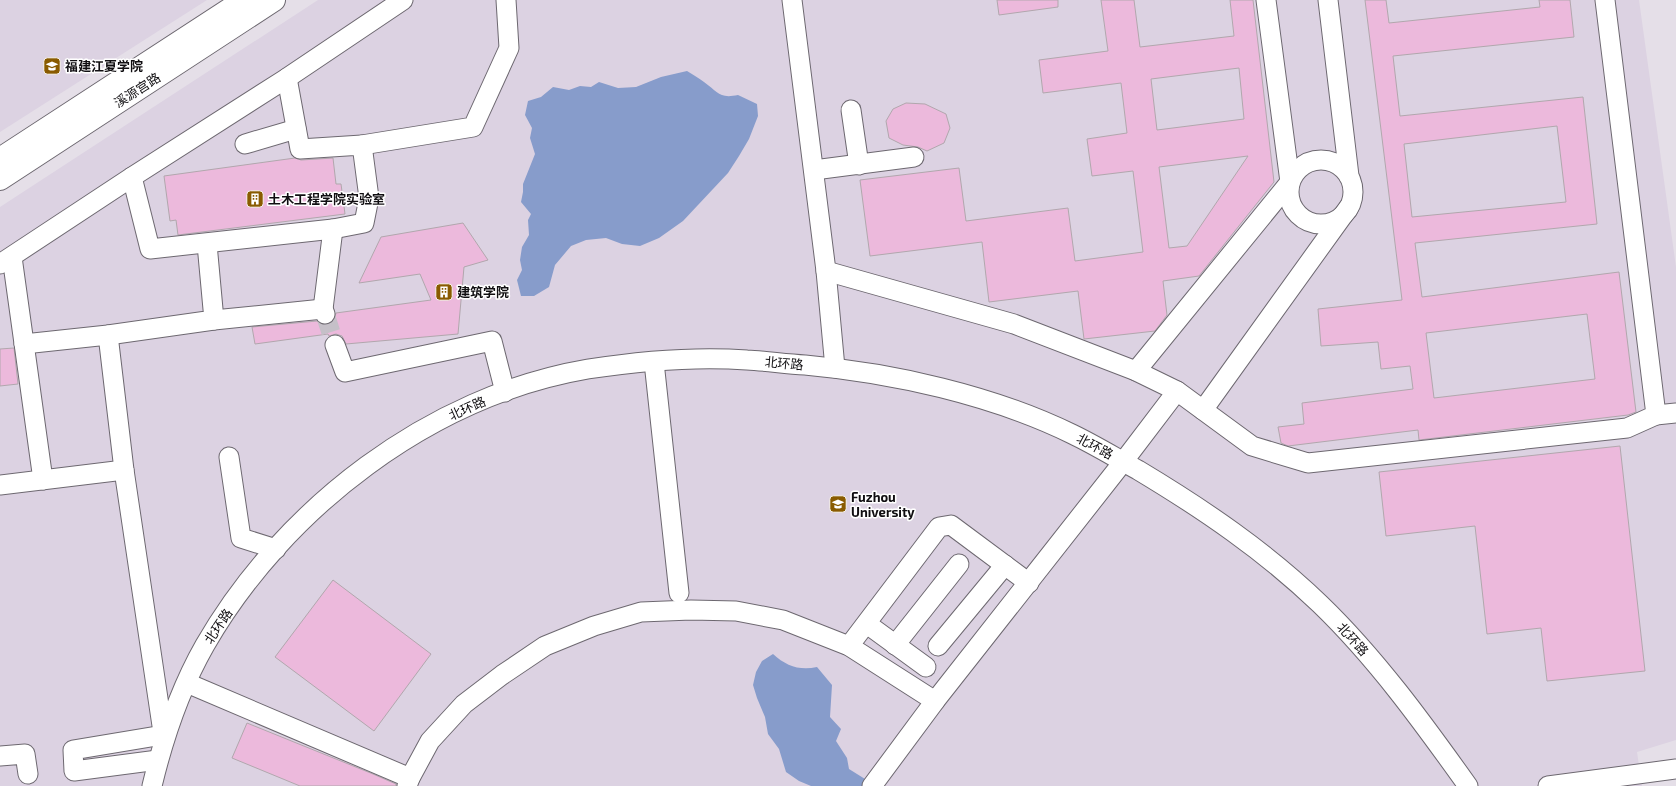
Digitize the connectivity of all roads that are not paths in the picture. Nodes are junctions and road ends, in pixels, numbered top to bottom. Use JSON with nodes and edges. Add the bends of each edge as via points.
{"nodes":[{"id":1,"x":244,"y":0,"type":"edge"},
{"id":2,"x":274,"y":0,"type":"edge"},
{"id":3,"x":403,"y":0,"type":"edge"},
{"id":4,"x":506,"y":0,"type":"edge"},
{"id":5,"x":792,"y":0,"type":"edge"},
{"id":6,"x":1266,"y":0,"type":"edge"},
{"id":7,"x":1328,"y":0,"type":"edge"},
{"id":8,"x":1605,"y":0,"type":"edge"},
{"id":9,"x":287,"y":78,"type":"junction"},
{"id":10,"x":851,"y":110,"type":"dead end"},
{"id":11,"x":296,"y":129,"type":"junction"},
{"id":12,"x":245,"y":144,"type":"dead end"},
{"id":13,"x":362,"y":145,"type":"junction"},
{"id":14,"x":914,"y":157,"type":"dead end"},
{"id":15,"x":0,"y":160,"type":"edge"},
{"id":16,"x":859,"y":165,"type":"junction"},
{"id":17,"x":814,"y":170,"type":"junction"},
{"id":18,"x":1349,"y":176,"type":"junction"},
{"id":19,"x":132,"y":177,"type":"junction"},
{"id":20,"x":0,"y":179,"type":"edge"},
{"id":21,"x":1290,"y":182,"type":"junction"},
{"id":22,"x":1349,"y":207,"type":"junction"},
{"id":23,"x":333,"y":229,"type":"junction"},
{"id":24,"x":207,"y":244,"type":"junction"},
{"id":25,"x":6,"y":260,"type":"edge"},
{"id":26,"x":826,"y":271,"type":"junction"},
{"id":27,"x":214,"y":320,"type":"junction"},
{"id":28,"x":108,"y":335,"type":"junction"},
{"id":29,"x":24,"y":344,"type":"junction"},
{"id":30,"x":335,"y":345,"type":"tunnel mouth"},
{"id":31,"x":654,"y":362,"type":"junction"},
{"id":32,"x":835,"y":368,"type":"junction"},
{"id":33,"x":1136,"y":371,"type":"junction"},
{"id":34,"x":1177,"y":391,"type":"junction"},
{"id":35,"x":505,"y":392,"type":"junction"},
{"id":36,"x":1203,"y":410,"type":"junction"},
{"id":37,"x":1676,"y":413,"type":"edge"},
{"id":38,"x":1656,"y":415,"type":"junction"},
{"id":39,"x":229,"y":457,"type":"dead end"},
{"id":40,"x":1123,"y":462,"type":"junction"},
{"id":41,"x":124,"y":470,"type":"junction"},
{"id":42,"x":43,"y":480,"type":"junction"},
{"id":43,"x":0,"y":485,"type":"edge"},
{"id":44,"x":276,"y":549,"type":"junction"},
{"id":45,"x":959,"y":564,"type":"dead end"},
{"id":46,"x":1004,"y":565,"type":"junction"},
{"id":47,"x":1029,"y":583,"type":"junction"},
{"id":48,"x":679,"y":593,"type":"dead end"},
{"id":49,"x":866,"y":624,"type":"junction"},
{"id":50,"x":895,"y":644,"type":"junction"},
{"id":51,"x":849,"y":646,"type":"junction"},
{"id":52,"x":938,"y":646,"type":"dead end"},
{"id":53,"x":926,"y":667,"type":"dead end"},
{"id":54,"x":187,"y":683,"type":"junction"},
{"id":55,"x":935,"y":701,"type":"junction"},
{"id":56,"x":163,"y":737,"type":"junction"},
{"id":57,"x":0,"y":756,"type":"edge"},
{"id":58,"x":158,"y":760,"type":"junction"},
{"id":59,"x":1676,"y":769,"type":"edge"},
{"id":60,"x":28,"y":774,"type":"dead end"},
{"id":61,"x":876,"y":781,"type":"edge"},
{"id":62,"x":408,"y":782,"type":"edge"},
{"id":63,"x":152,"y":786,"type":"edge"},
{"id":64,"x":1468,"y":786,"type":"edge"},
{"id":65,"x":1548,"y":786,"type":"edge"}],
"edges":[{"from":1,"to":15,"type":"main road","name":"溪源宫路"},
{"from":2,"to":20,"type":"main road","name":"溪源宫路"},
{"from":3,"to":9,"type":"street"},
{"from":4,"to":13,"type":"street","via":[[509,48],[473,127]]},
{"from":5,"to":17,"type":"street"},
{"from":6,"to":21,"type":"street"},
{"from":7,"to":18,"type":"street"},
{"from":8,"to":38,"type":"street"},
{"from":9,"to":11,"type":"street"},
{"from":9,"to":19,"type":"street"},
{"from":10,"to":16,"type":"street"},
{"from":11,"to":12,"type":"street"},
{"from":11,"to":13,"type":"street","via":[[300,149]]},
{"from":13,"to":23,"type":"street","via":[[369,198],[364,223]]},
{"from":14,"to":16,"type":"street"},
{"from":16,"to":17,"type":"street"},
{"from":17,"to":26,"type":"street"},
{"from":18,"to":21,"type":"street","via":[[1333,162],[1312,161],[1294,173]]},
{"from":18,"to":22,"type":"street","via":[[1352,197]]},
{"from":19,"to":24,"type":"street","via":[[150,249]]},
{"from":19,"to":25,"type":"street"},
{"from":21,"to":22,"type":"street","via":[[1290,203],[1303,219],[1313,223],[1329,222],[1342,215]]},
{"from":21,"to":33,"type":"street"},
{"from":22,"to":36,"type":"street"},
{"from":23,"to":24,"type":"street"},
{"from":23,"to":27,"type":"street","via":[[324,311]]},
{"from":24,"to":27,"type":"street"},
{"from":25,"to":29,"type":"street"},
{"from":26,"to":32,"type":"street"},
{"from":26,"to":33,"type":"street","via":[[1014,324]]},
{"from":27,"to":28,"type":"street"},
{"from":28,"to":29,"type":"street"},
{"from":28,"to":41,"type":"street"},
{"from":29,"to":42,"type":"street"},
{"from":30,"to":35,"type":"street","via":[[345,372],[492,342]]},
{"from":31,"to":32,"type":"street","name":"北环路","via":[[745,360]]},
{"from":31,"to":35,"type":"street","name":"北环路","via":[[585,370]]},
{"from":31,"to":48,"type":"street"},
{"from":32,"to":40,"type":"street","name":"北环路","via":[[914,382],[1031,416],[1069,432]]},
{"from":33,"to":34,"type":"street"},
{"from":34,"to":36,"type":"street"},
{"from":34,"to":40,"type":"street"},
{"from":35,"to":44,"type":"street","name":"北环路","via":[[469,406],[398,444],[333,494]]},
{"from":36,"to":38,"type":"street","via":[[1252,446],[1308,463],[1627,428]]},
{"from":37,"to":38,"type":"street"},
{"from":39,"to":44,"type":"street","via":[[241,538]]},
{"from":40,"to":47,"type":"street"},
{"from":40,"to":64,"type":"street","name":"北环路","via":[[1226,525],[1320,603],[1398,693]]},
{"from":41,"to":42,"type":"street"},
{"from":41,"to":56,"type":"street"},
{"from":42,"to":43,"type":"street"},
{"from":44,"to":54,"type":"street","name":"北环路","via":[[250,580],[204,646]]},
{"from":45,"to":50,"type":"street"},
{"from":46,"to":47,"type":"street"},
{"from":46,"to":49,"type":"street","via":[[950,525],[939,527]]},
{"from":46,"to":52,"type":"street"},
{"from":47,"to":55,"type":"street"},
{"from":49,"to":50,"type":"street"},
{"from":49,"to":51,"type":"street"},
{"from":50,"to":53,"type":"street"},
{"from":51,"to":55,"type":"street"},
{"from":51,"to":62,"type":"street","via":[[783,620],[736,611],[641,612],[594,626],[545,646],[464,704],[430,741]]},
{"from":54,"to":56,"type":"street","name":"北环路"},
{"from":54,"to":62,"type":"street"},
{"from":55,"to":61,"type":"street"},
{"from":56,"to":58,"type":"street","name":"北环路"},
{"from":56,"to":58,"type":"street","via":[[73,750],[74,771]]},
{"from":57,"to":60,"type":"street","via":[[24,754]]},
{"from":58,"to":63,"type":"street","name":"北环路"},
{"from":59,"to":65,"type":"street"}]}
